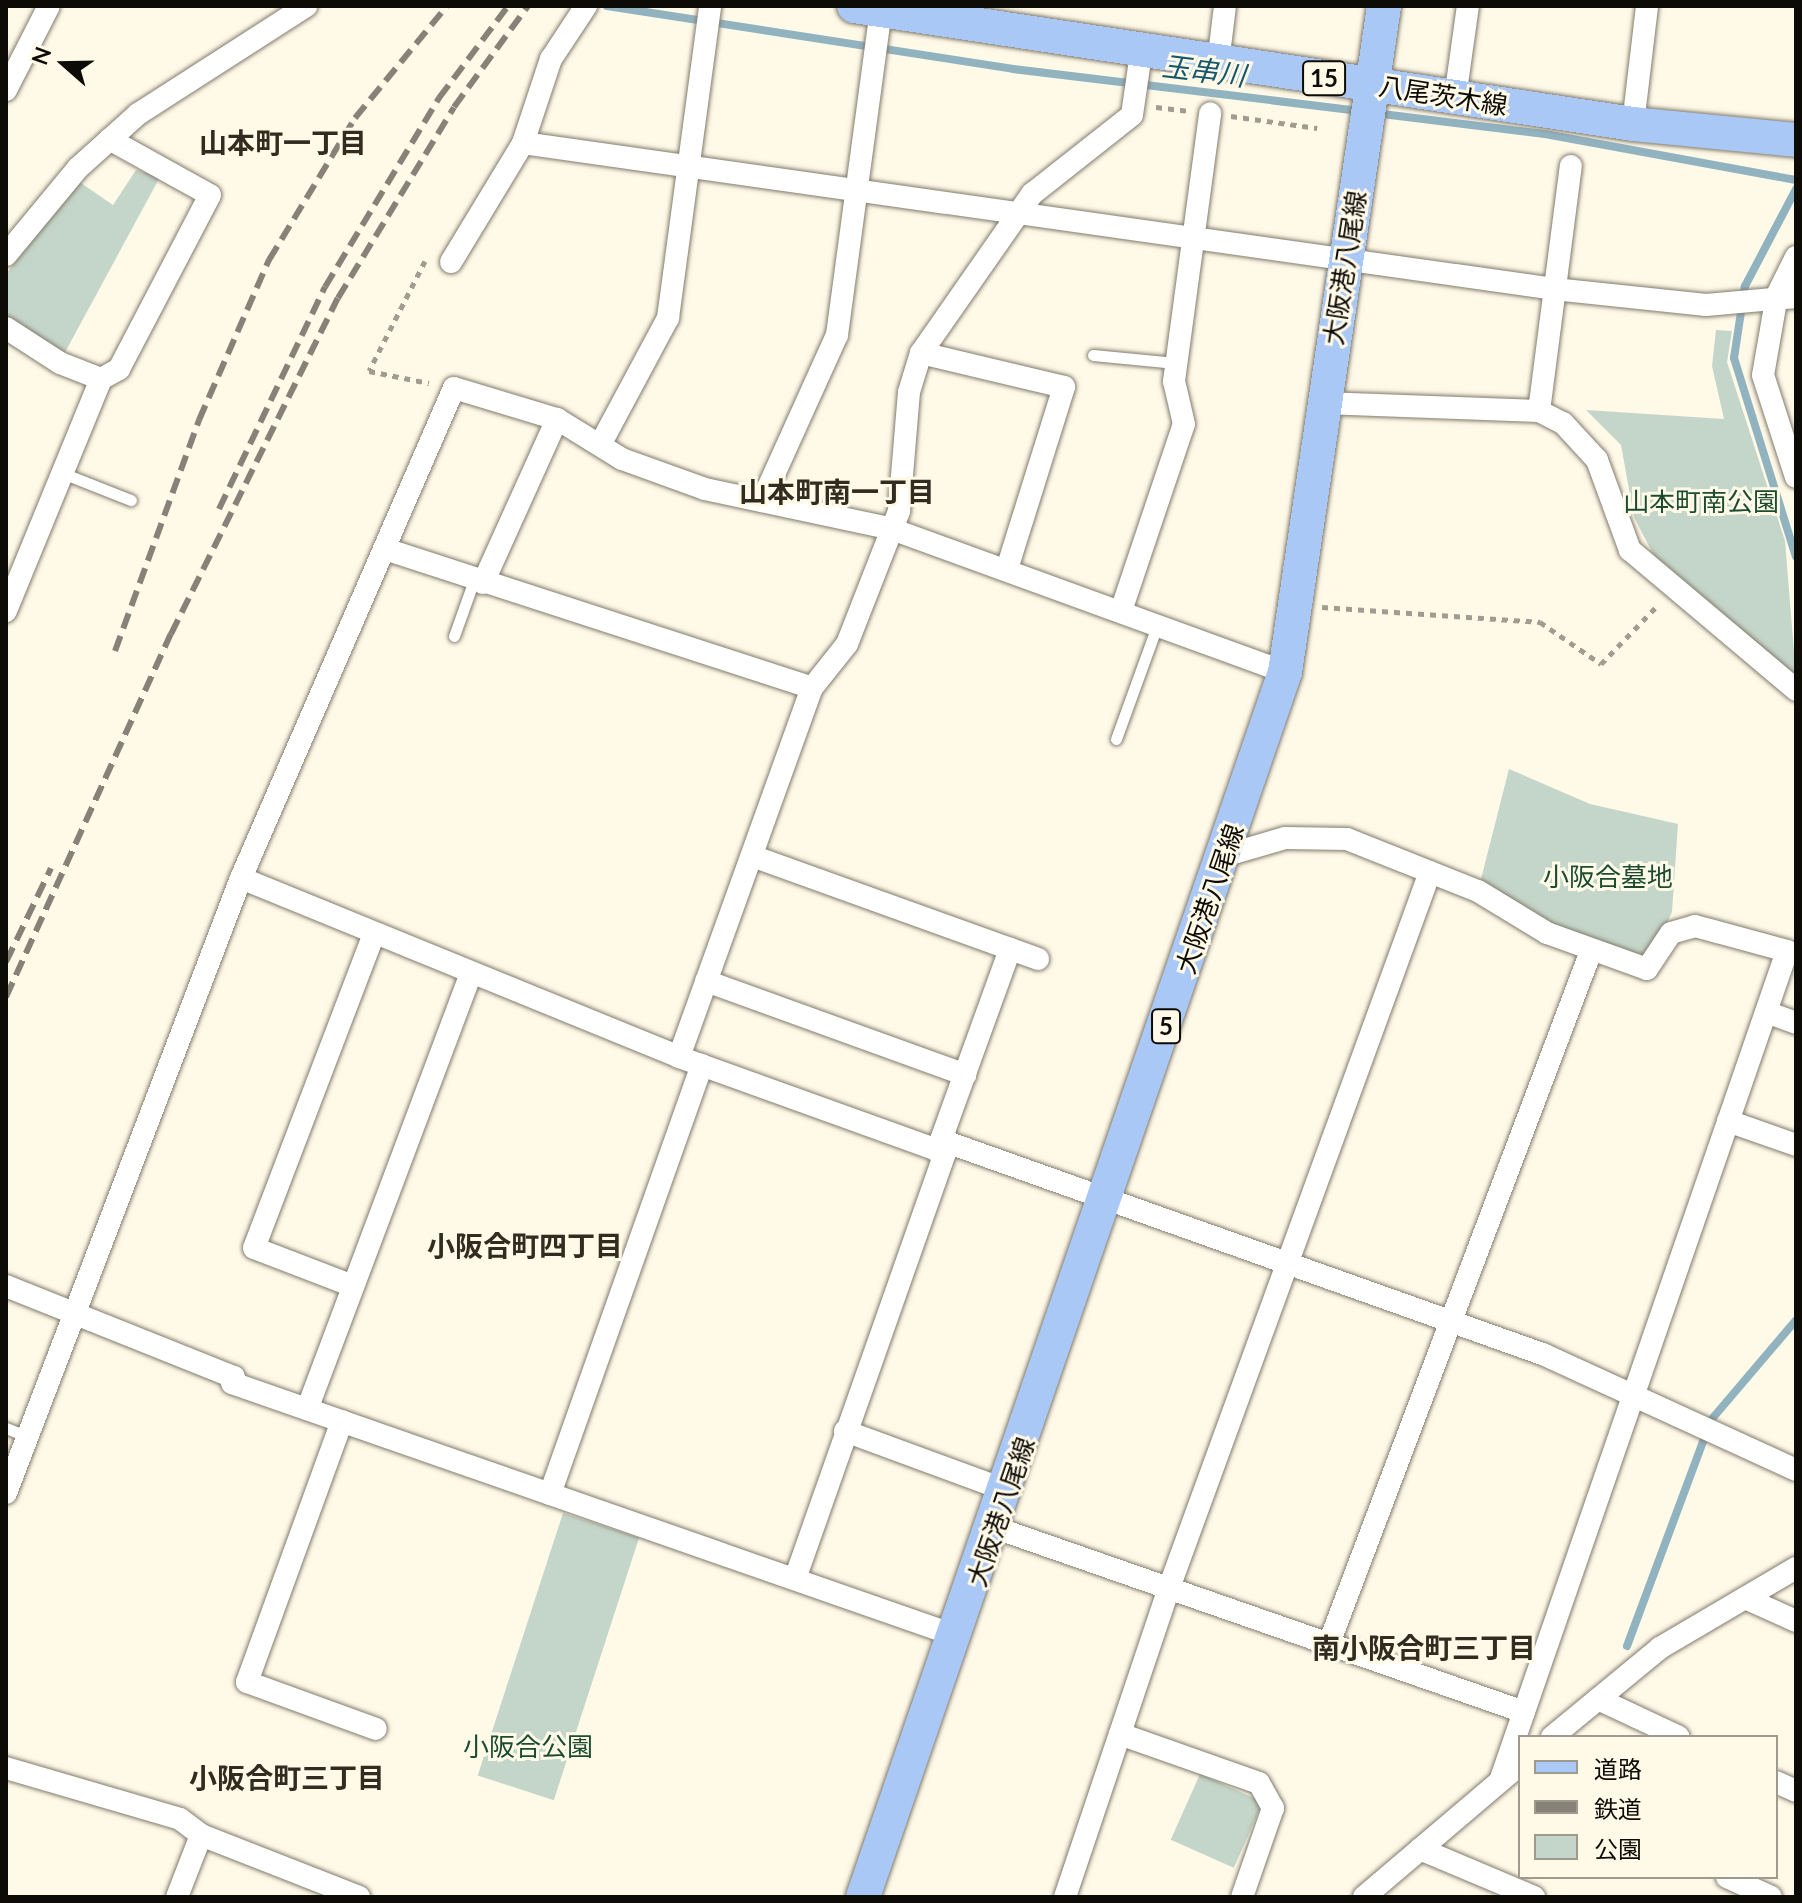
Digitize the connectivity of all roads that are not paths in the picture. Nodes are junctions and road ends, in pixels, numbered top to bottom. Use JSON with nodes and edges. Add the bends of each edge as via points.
{"nodes":[{"id":1,"x":49,"y":6,"type":"edge"},
{"id":2,"x":306,"y":6,"type":"edge"},
{"id":3,"x":586,"y":6,"type":"edge"},
{"id":4,"x":710,"y":6,"type":"edge"},
{"id":5,"x":1225,"y":6,"type":"edge"},
{"id":6,"x":1384,"y":6,"type":"edge"},
{"id":7,"x":1468,"y":6,"type":"edge"},
{"id":8,"x":1647,"y":6,"type":"edge"},
{"id":9,"x":867,"y":8,"type":"edge"},
{"id":10,"x":966,"y":15,"type":"edge"},
{"id":11,"x":1141,"y":59,"type":"junction"},
{"id":12,"x":1218,"y":63,"type":"junction"},
{"id":13,"x":6,"y":90,"type":"edge"},
{"id":14,"x":1455,"y":98,"type":"junction"},
{"id":15,"x":1371,"y":106,"type":"junction"},
{"id":16,"x":1210,"y":113,"type":"dead end"},
{"id":17,"x":1633,"y":124,"type":"junction"},
{"id":18,"x":109,"y":139,"type":"junction"},
{"id":19,"x":1796,"y":140,"type":"edge"},
{"id":20,"x":523,"y":143,"type":"junction"},
{"id":21,"x":1571,"y":166,"type":"dead end"},
{"id":22,"x":689,"y":168,"type":"junction"},
{"id":23,"x":858,"y":191,"type":"junction"},
{"id":24,"x":1019,"y":213,"type":"junction"},
{"id":25,"x":1192,"y":235,"type":"junction"},
{"id":26,"x":6,"y":255,"type":"edge"},
{"id":27,"x":1796,"y":257,"type":"edge"},
{"id":28,"x":1346,"y":258,"type":"junction"},
{"id":29,"x":451,"y":262,"type":"road end"},
{"id":30,"x":1554,"y":289,"type":"junction"},
{"id":31,"x":1786,"y":296,"type":"edge"},
{"id":32,"x":6,"y":328,"type":"edge"},
{"id":33,"x":921,"y":353,"type":"junction"},
{"id":34,"x":1093,"y":355,"type":"dead end"},
{"id":35,"x":1176,"y":363,"type":"junction"},
{"id":36,"x":101,"y":379,"type":"junction"},
{"id":37,"x":1323,"y":403,"type":"junction"},
{"id":38,"x":1539,"y":411,"type":"junction"},
{"id":39,"x":557,"y":419,"type":"junction"},
{"id":40,"x":601,"y":443,"type":"junction"},
{"id":41,"x":62,"y":473,"type":"junction"},
{"id":42,"x":1796,"y":477,"type":"edge"},
{"id":43,"x":131,"y":500,"type":"dead end"},
{"id":44,"x":762,"y":501,"type":"junction"},
{"id":45,"x":889,"y":528,"type":"junction"},
{"id":46,"x":385,"y":549,"type":"junction"},
{"id":47,"x":1008,"y":566,"type":"junction"},
{"id":48,"x":478,"y":581,"type":"junction"},
{"id":49,"x":1122,"y":608,"type":"junction"},
{"id":50,"x":6,"y":611,"type":"edge"},
{"id":51,"x":1159,"y":622,"type":"junction"},
{"id":52,"x":454,"y":636,"type":"dead end"},
{"id":53,"x":1285,"y":672,"type":"junction"},
{"id":54,"x":812,"y":688,"type":"junction"},
{"id":55,"x":1796,"y":690,"type":"edge"},
{"id":56,"x":1116,"y":739,"type":"dead end"},
{"id":57,"x":1227,"y":855,"type":"junction"},
{"id":58,"x":752,"y":856,"type":"junction"},
{"id":59,"x":1430,"y":872,"type":"junction"},
{"id":60,"x":241,"y":878,"type":"junction"},
{"id":61,"x":373,"y":937,"type":"junction"},
{"id":62,"x":1010,"y":949,"type":"junction"},
{"id":63,"x":1591,"y":951,"type":"junction"},
{"id":64,"x":1792,"y":952,"type":"edge"},
{"id":65,"x":1038,"y":959,"type":"dead end"},
{"id":66,"x":470,"y":975,"type":"junction"},
{"id":67,"x":706,"y":981,"type":"junction"},
{"id":68,"x":1766,"y":1012,"type":"junction"},
{"id":69,"x":1796,"y":1023,"type":"edge"},
{"id":70,"x":679,"y":1057,"type":"junction"},
{"id":71,"x":702,"y":1065,"type":"junction"},
{"id":72,"x":965,"y":1075,"type":"junction"},
{"id":73,"x":1728,"y":1121,"type":"junction"},
{"id":74,"x":939,"y":1145,"type":"junction"},
{"id":75,"x":1796,"y":1145,"type":"edge"},
{"id":76,"x":1108,"y":1202,"type":"junction"},
{"id":77,"x":1286,"y":1265,"type":"junction"},
{"id":78,"x":6,"y":1286,"type":"edge"},
{"id":79,"x":353,"y":1286,"type":"junction"},
{"id":80,"x":75,"y":1313,"type":"junction"},
{"id":81,"x":1447,"y":1324,"type":"junction"},
{"id":82,"x":1631,"y":1399,"type":"junction"},
{"id":83,"x":308,"y":1407,"type":"junction"},
{"id":84,"x":342,"y":1421,"type":"junction"},
{"id":85,"x":6,"y":1428,"type":"edge"},
{"id":86,"x":845,"y":1431,"type":"junction"},
{"id":87,"x":28,"y":1437,"type":"junction"},
{"id":88,"x":1796,"y":1469,"type":"edge"},
{"id":89,"x":1008,"y":1491,"type":"junction"},
{"id":90,"x":6,"y":1493,"type":"edge"},
{"id":91,"x":550,"y":1494,"type":"junction"},
{"id":92,"x":996,"y":1528,"type":"junction"},
{"id":93,"x":1796,"y":1568,"type":"edge"},
{"id":94,"x":795,"y":1578,"type":"junction"},
{"id":95,"x":1169,"y":1588,"type":"junction"},
{"id":96,"x":1745,"y":1598,"type":"junction"},
{"id":97,"x":1796,"y":1621,"type":"edge"},
{"id":98,"x":957,"y":1636,"type":"junction"},
{"id":99,"x":1328,"y":1646,"type":"junction"},
{"id":100,"x":1598,"y":1699,"type":"junction"},
{"id":101,"x":1524,"y":1712,"type":"junction"},
{"id":102,"x":376,"y":1729,"type":"dead end"},
{"id":103,"x":1120,"y":1734,"type":"junction"},
{"id":104,"x":1519,"y":1735,"type":"edge"},
{"id":105,"x":1554,"y":1735,"type":"edge"},
{"id":106,"x":1675,"y":1735,"type":"edge"},
{"id":107,"x":1518,"y":1742,"type":"edge"},
{"id":108,"x":6,"y":1768,"type":"edge"},
{"id":109,"x":1511,"y":1776,"type":"edge"},
{"id":110,"x":201,"y":1835,"type":"junction"},
{"id":111,"x":1420,"y":1849,"type":"junction"},
{"id":112,"x":1731,"y":1879,"type":"edge"},
{"id":113,"x":177,"y":1897,"type":"edge"},
{"id":114,"x":359,"y":1897,"type":"edge"},
{"id":115,"x":863,"y":1897,"type":"edge"},
{"id":116,"x":1065,"y":1897,"type":"edge"},
{"id":117,"x":1242,"y":1897,"type":"edge"},
{"id":118,"x":1364,"y":1897,"type":"edge"},
{"id":119,"x":1534,"y":1897,"type":"edge"},
{"id":120,"x":1771,"y":1897,"type":"edge"}],
"edges":[{"from":1,"to":13,"type":"street"},
{"from":2,"to":18,"type":"street"},
{"from":3,"to":20,"type":"street","via":[[551,59]]},
{"from":4,"to":22,"type":"street"},
{"from":5,"to":12,"type":"street"},
{"from":6,"to":15,"type":"main road","name":"大阪港八尾線","number":"5"},
{"from":7,"to":14,"type":"street"},
{"from":8,"to":17,"type":"street"},
{"from":9,"to":10,"type":"main road","name":"八尾茨木線","number":"15"},
{"from":9,"to":23,"type":"street"},
{"from":10,"to":11,"type":"main road","name":"八尾茨木線","number":"15"},
{"from":11,"to":12,"type":"main road","name":"八尾茨木線","number":"15"},
{"from":11,"to":24,"type":"street","via":[[1132,115]]},
{"from":12,"to":15,"type":"main road","name":"八尾茨木線","number":"15"},
{"from":14,"to":15,"type":"main road","name":"八尾茨木線","number":"15"},
{"from":14,"to":17,"type":"main road","name":"八尾茨木線","number":"15"},
{"from":15,"to":28,"type":"main road","name":"大阪港八尾線","number":"5"},
{"from":16,"to":25,"type":"street"},
{"from":17,"to":19,"type":"main road","name":"八尾茨木線","number":"15"},
{"from":18,"to":26,"type":"street"},
{"from":18,"to":36,"type":"street","via":[[210,195],[119,369]]},
{"from":20,"to":22,"type":"street"},
{"from":20,"to":29,"type":"street"},
{"from":21,"to":30,"type":"street"},
{"from":22,"to":23,"type":"street"},
{"from":22,"to":40,"type":"street","via":[[668,318]]},
{"from":23,"to":24,"type":"street"},
{"from":23,"to":44,"type":"street","via":[[837,335]]},
{"from":24,"to":25,"type":"street"},
{"from":24,"to":33,"type":"street"},
{"from":25,"to":28,"type":"street"},
{"from":25,"to":35,"type":"street"},
{"from":27,"to":31,"type":"street"},
{"from":28,"to":30,"type":"street"},
{"from":28,"to":37,"type":"main road","name":"大阪港八尾線","number":"5"},
{"from":30,"to":31,"type":"street","via":[[1706,305]]},
{"from":30,"to":38,"type":"street"},
{"from":31,"to":42,"type":"street","via":[[1763,375]]},
{"from":32,"to":36,"type":"street","via":[[60,363]]},
{"from":33,"to":45,"type":"street","via":[[909,392],[899,511]]},
{"from":33,"to":47,"type":"street","via":[[1064,387]]},
{"from":34,"to":35,"type":"lane"},
{"from":35,"to":49,"type":"street","via":[[1184,424]]},
{"from":36,"to":41,"type":"street"},
{"from":37,"to":38,"type":"street"},
{"from":37,"to":53,"type":"main road","name":"大阪港八尾線","number":"5"},
{"from":38,"to":55,"type":"street","via":[[1563,423],[1597,460],[1630,550]]},
{"from":39,"to":40,"type":"street"},
{"from":39,"to":46,"type":"street","via":[[454,388]]},
{"from":39,"to":48,"type":"street"},
{"from":40,"to":44,"type":"street","via":[[622,459],[705,489]]},
{"from":41,"to":43,"type":"lane"},
{"from":41,"to":50,"type":"street"},
{"from":44,"to":45,"type":"street"},
{"from":45,"to":47,"type":"street"},
{"from":45,"to":54,"type":"street","via":[[847,644]]},
{"from":46,"to":48,"type":"street"},
{"from":46,"to":60,"type":"street"},
{"from":47,"to":49,"type":"street"},
{"from":48,"to":52,"type":"lane"},
{"from":48,"to":54,"type":"street"},
{"from":49,"to":51,"type":"street"},
{"from":51,"to":53,"type":"street"},
{"from":51,"to":56,"type":"lane"},
{"from":53,"to":57,"type":"main road","name":"大阪港八尾線","number":"5"},
{"from":54,"to":58,"type":"street"},
{"from":57,"to":59,"type":"street","via":[[1275,840],[1326,837]]},
{"from":57,"to":76,"type":"main road","name":"大阪港八尾線","number":"5"},
{"from":58,"to":62,"type":"street"},
{"from":58,"to":67,"type":"street"},
{"from":59,"to":63,"type":"street"},
{"from":59,"to":77,"type":"street"},
{"from":60,"to":61,"type":"street","via":[[371,929]]},
{"from":60,"to":80,"type":"street"},
{"from":61,"to":66,"type":"street"},
{"from":61,"to":79,"type":"street","via":[[254,1248]]},
{"from":62,"to":65,"type":"street"},
{"from":62,"to":72,"type":"street"},
{"from":63,"to":64,"type":"street","via":[[1647,969],[1671,933],[1695,926]]},
{"from":63,"to":81,"type":"street"},
{"from":64,"to":68,"type":"street"},
{"from":66,"to":70,"type":"street"},
{"from":66,"to":79,"type":"street"},
{"from":67,"to":70,"type":"street"},
{"from":67,"to":72,"type":"street"},
{"from":68,"to":69,"type":"street"},
{"from":68,"to":73,"type":"street"},
{"from":70,"to":71,"type":"street"},
{"from":71,"to":74,"type":"street"},
{"from":71,"to":91,"type":"street"},
{"from":72,"to":74,"type":"street"},
{"from":73,"to":75,"type":"street"},
{"from":73,"to":82,"type":"street"},
{"from":74,"to":76,"type":"street"},
{"from":74,"to":86,"type":"street","via":[[945,1153]]},
{"from":76,"to":77,"type":"street"},
{"from":76,"to":89,"type":"main road","name":"大阪港八尾線","number":"5"},
{"from":77,"to":81,"type":"street"},
{"from":77,"to":95,"type":"street"},
{"from":78,"to":80,"type":"street"},
{"from":79,"to":83,"type":"street"},
{"from":80,"to":83,"type":"street","via":[[234,1377],[232,1383]]},
{"from":80,"to":87,"type":"street"},
{"from":81,"to":82,"type":"street","via":[[1545,1355]]},
{"from":81,"to":99,"type":"street"},
{"from":82,"to":88,"type":"street"},
{"from":82,"to":101,"type":"street"},
{"from":83,"to":84,"type":"street"},
{"from":84,"to":91,"type":"street"},
{"from":84,"to":102,"type":"street","via":[[247,1682]]},
{"from":85,"to":87,"type":"lane"},
{"from":86,"to":89,"type":"street"},
{"from":86,"to":94,"type":"street"},
{"from":87,"to":90,"type":"street"},
{"from":89,"to":92,"type":"main road","name":"大阪港八尾線","number":"5"},
{"from":91,"to":94,"type":"street"},
{"from":92,"to":95,"type":"street"},
{"from":92,"to":98,"type":"main road","name":"大阪港八尾線","number":"5"},
{"from":93,"to":96,"type":"street"},
{"from":94,"to":98,"type":"street"},
{"from":95,"to":99,"type":"street"},
{"from":95,"to":103,"type":"street"},
{"from":96,"to":97,"type":"street"},
{"from":96,"to":100,"type":"street","via":[[1660,1648]]},
{"from":98,"to":115,"type":"main road","name":"大阪港八尾線","number":"5"},
{"from":99,"to":101,"type":"street"},
{"from":100,"to":105,"type":"street"},
{"from":100,"to":106,"type":"street"},
{"from":101,"to":104,"type":"street"},
{"from":103,"to":116,"type":"street"},
{"from":103,"to":117,"type":"street","via":[[1259,1783],[1273,1808]]},
{"from":107,"to":109,"type":"street"},
{"from":108,"to":110,"type":"street","via":[[132,1801]]},
{"from":109,"to":111,"type":"street"},
{"from":110,"to":113,"type":"street"},
{"from":110,"to":114,"type":"street"},
{"from":111,"to":118,"type":"street"},
{"from":111,"to":119,"type":"street"},
{"from":112,"to":120,"type":"street"}]}
